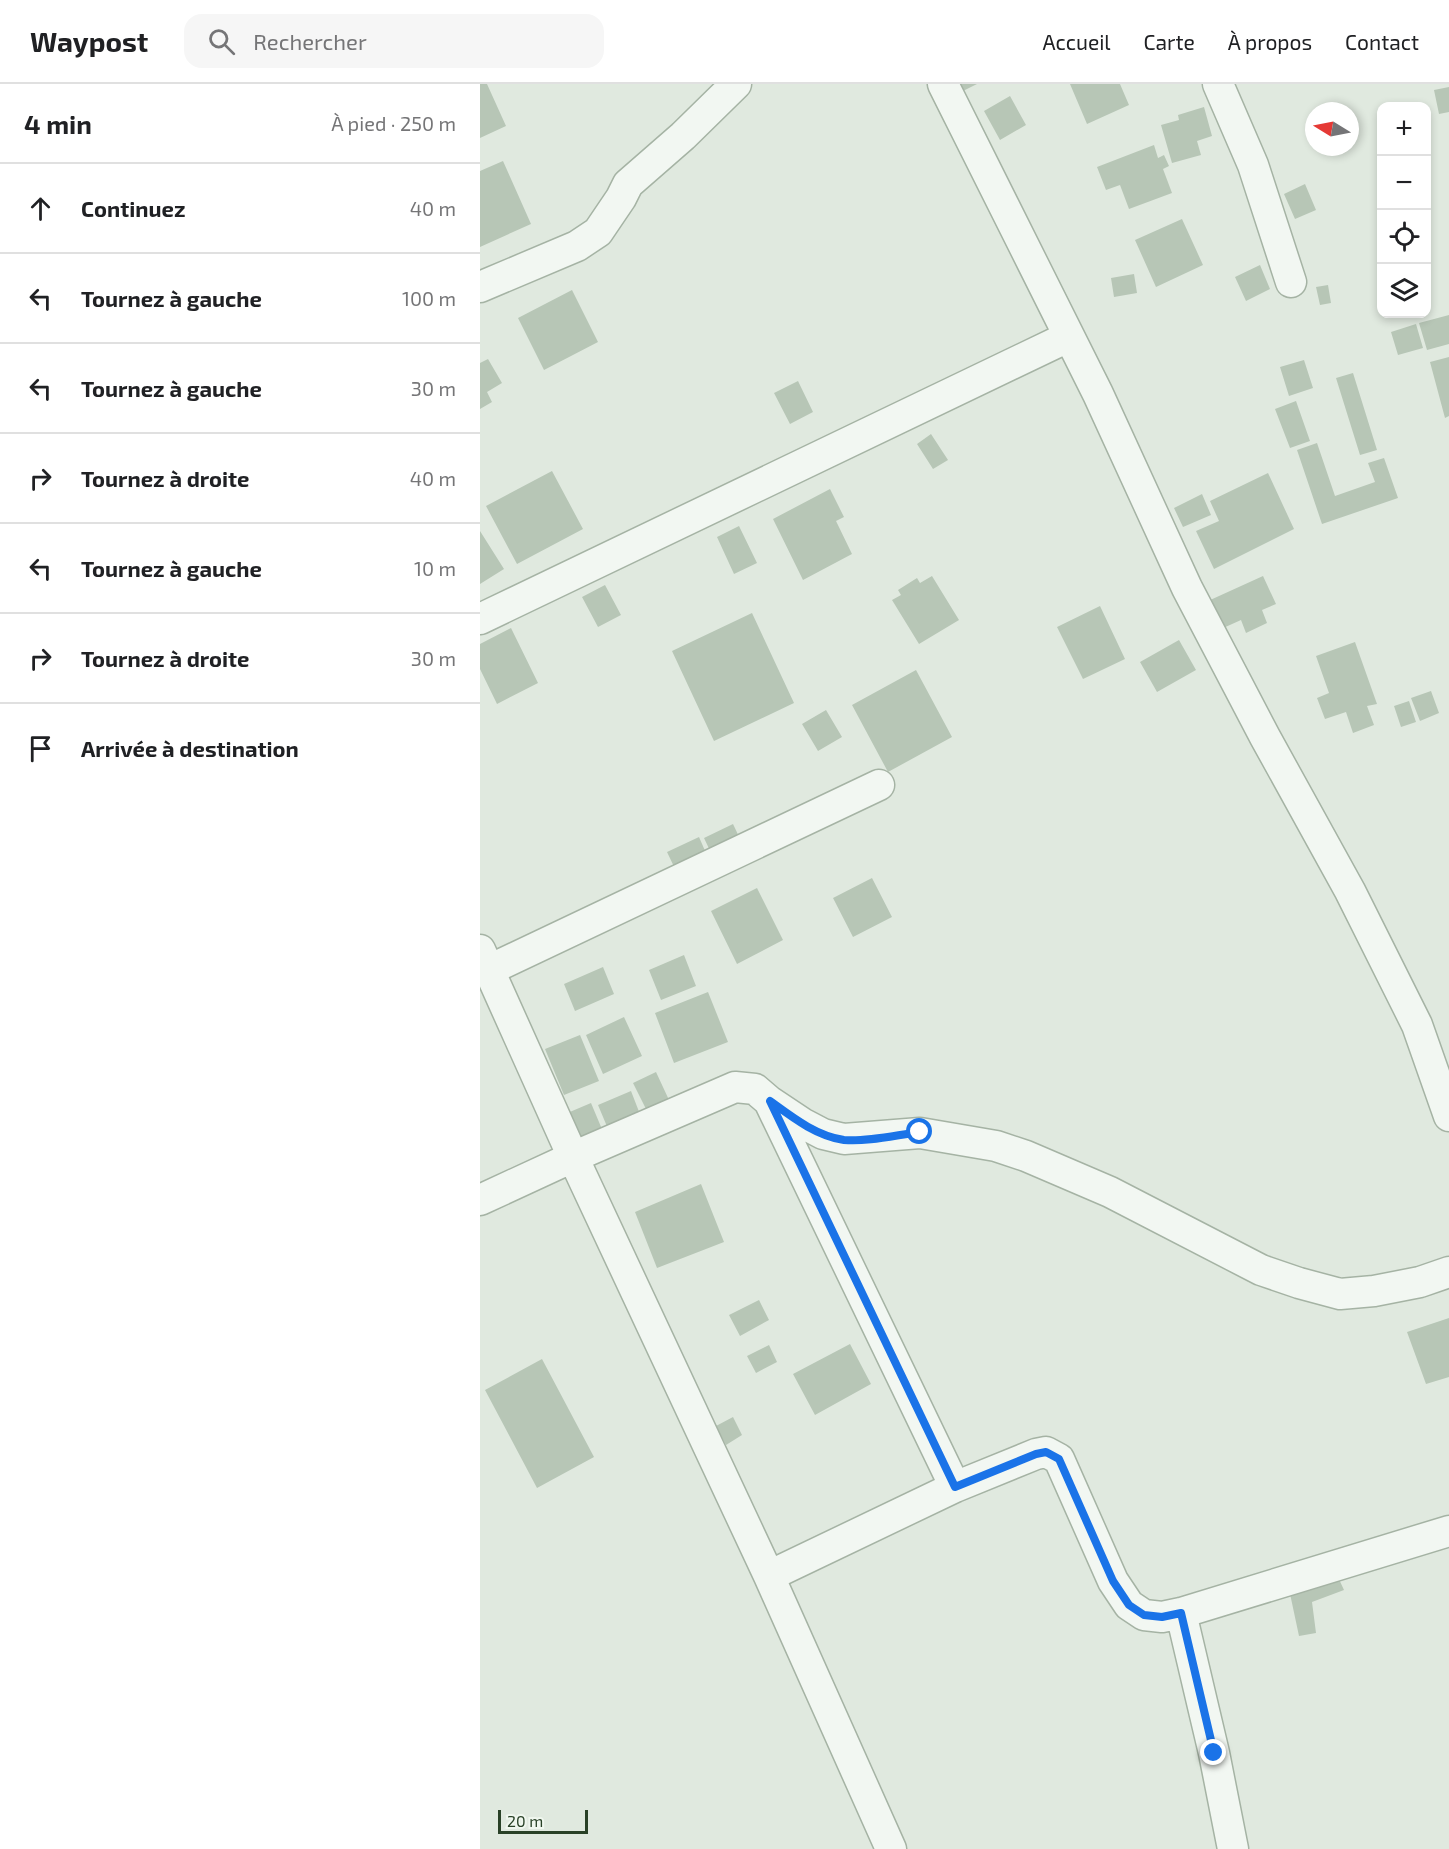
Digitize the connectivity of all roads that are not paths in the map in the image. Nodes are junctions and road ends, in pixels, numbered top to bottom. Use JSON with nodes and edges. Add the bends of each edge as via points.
{"nodes":[{"id":1,"x":736,"y":84,"type":"edge"},
{"id":2,"x":943,"y":84,"type":"edge"},
{"id":3,"x":1218,"y":84,"type":"edge"},
{"id":4,"x":1291,"y":282,"type":"dead end"},
{"id":5,"x":480,"y":287,"type":"edge"},
{"id":6,"x":1068,"y":337,"type":"junction"},
{"id":7,"x":480,"y":619,"type":"edge"},
{"id":8,"x":879,"y":785,"type":"dead end"},
{"id":9,"x":484,"y":960,"type":"edge"},
{"id":10,"x":770,"y":1101,"type":"junction"},
{"id":11,"x":1449,"y":1116,"type":"edge"},
{"id":12,"x":573,"y":1157,"type":"junction"},
{"id":13,"x":480,"y":1200,"type":"edge"},
{"id":14,"x":1449,"y":1272,"type":"edge"},
{"id":15,"x":955,"y":1487,"type":"junction"},
{"id":16,"x":1449,"y":1532,"type":"edge"},
{"id":17,"x":769,"y":1576,"type":"junction"},
{"id":18,"x":1181,"y":1613,"type":"junction"},
{"id":19,"x":891,"y":1849,"type":"edge"},
{"id":20,"x":1233,"y":1849,"type":"edge"}],
"edges":[{"from":1,"to":5,"type":"street","via":[[628,184],[598,232],[577,246]]},
{"from":2,"to":6,"type":"street"},
{"from":3,"to":4,"type":"street","via":[[1253,165]]},
{"from":6,"to":7,"type":"street"},
{"from":6,"to":11,"type":"street","via":[[1187,588],[1350,891],[1417,1025]]},
{"from":8,"to":9,"type":"street"},
{"from":9,"to":12,"type":"street"},
{"from":10,"to":12,"type":"street","via":[[755,1089],[735,1087]]},
{"from":10,"to":14,"type":"street","via":[[802,1123],[844,1140],[920,1132],[996,1146],[1026,1156],[1110,1192],[1261,1270],[1340,1294],[1374,1292]]},
{"from":10,"to":15,"type":"street"},
{"from":12,"to":13,"type":"street"},
{"from":12,"to":17,"type":"street"},
{"from":15,"to":17,"type":"street"},
{"from":15,"to":18,"type":"street","via":[[1036,1454],[1053,1455],[1059,1459],[1113,1581],[1129,1605],[1144,1615]]},
{"from":16,"to":18,"type":"street"},
{"from":17,"to":19,"type":"street"},
{"from":18,"to":20,"type":"street"}]}
